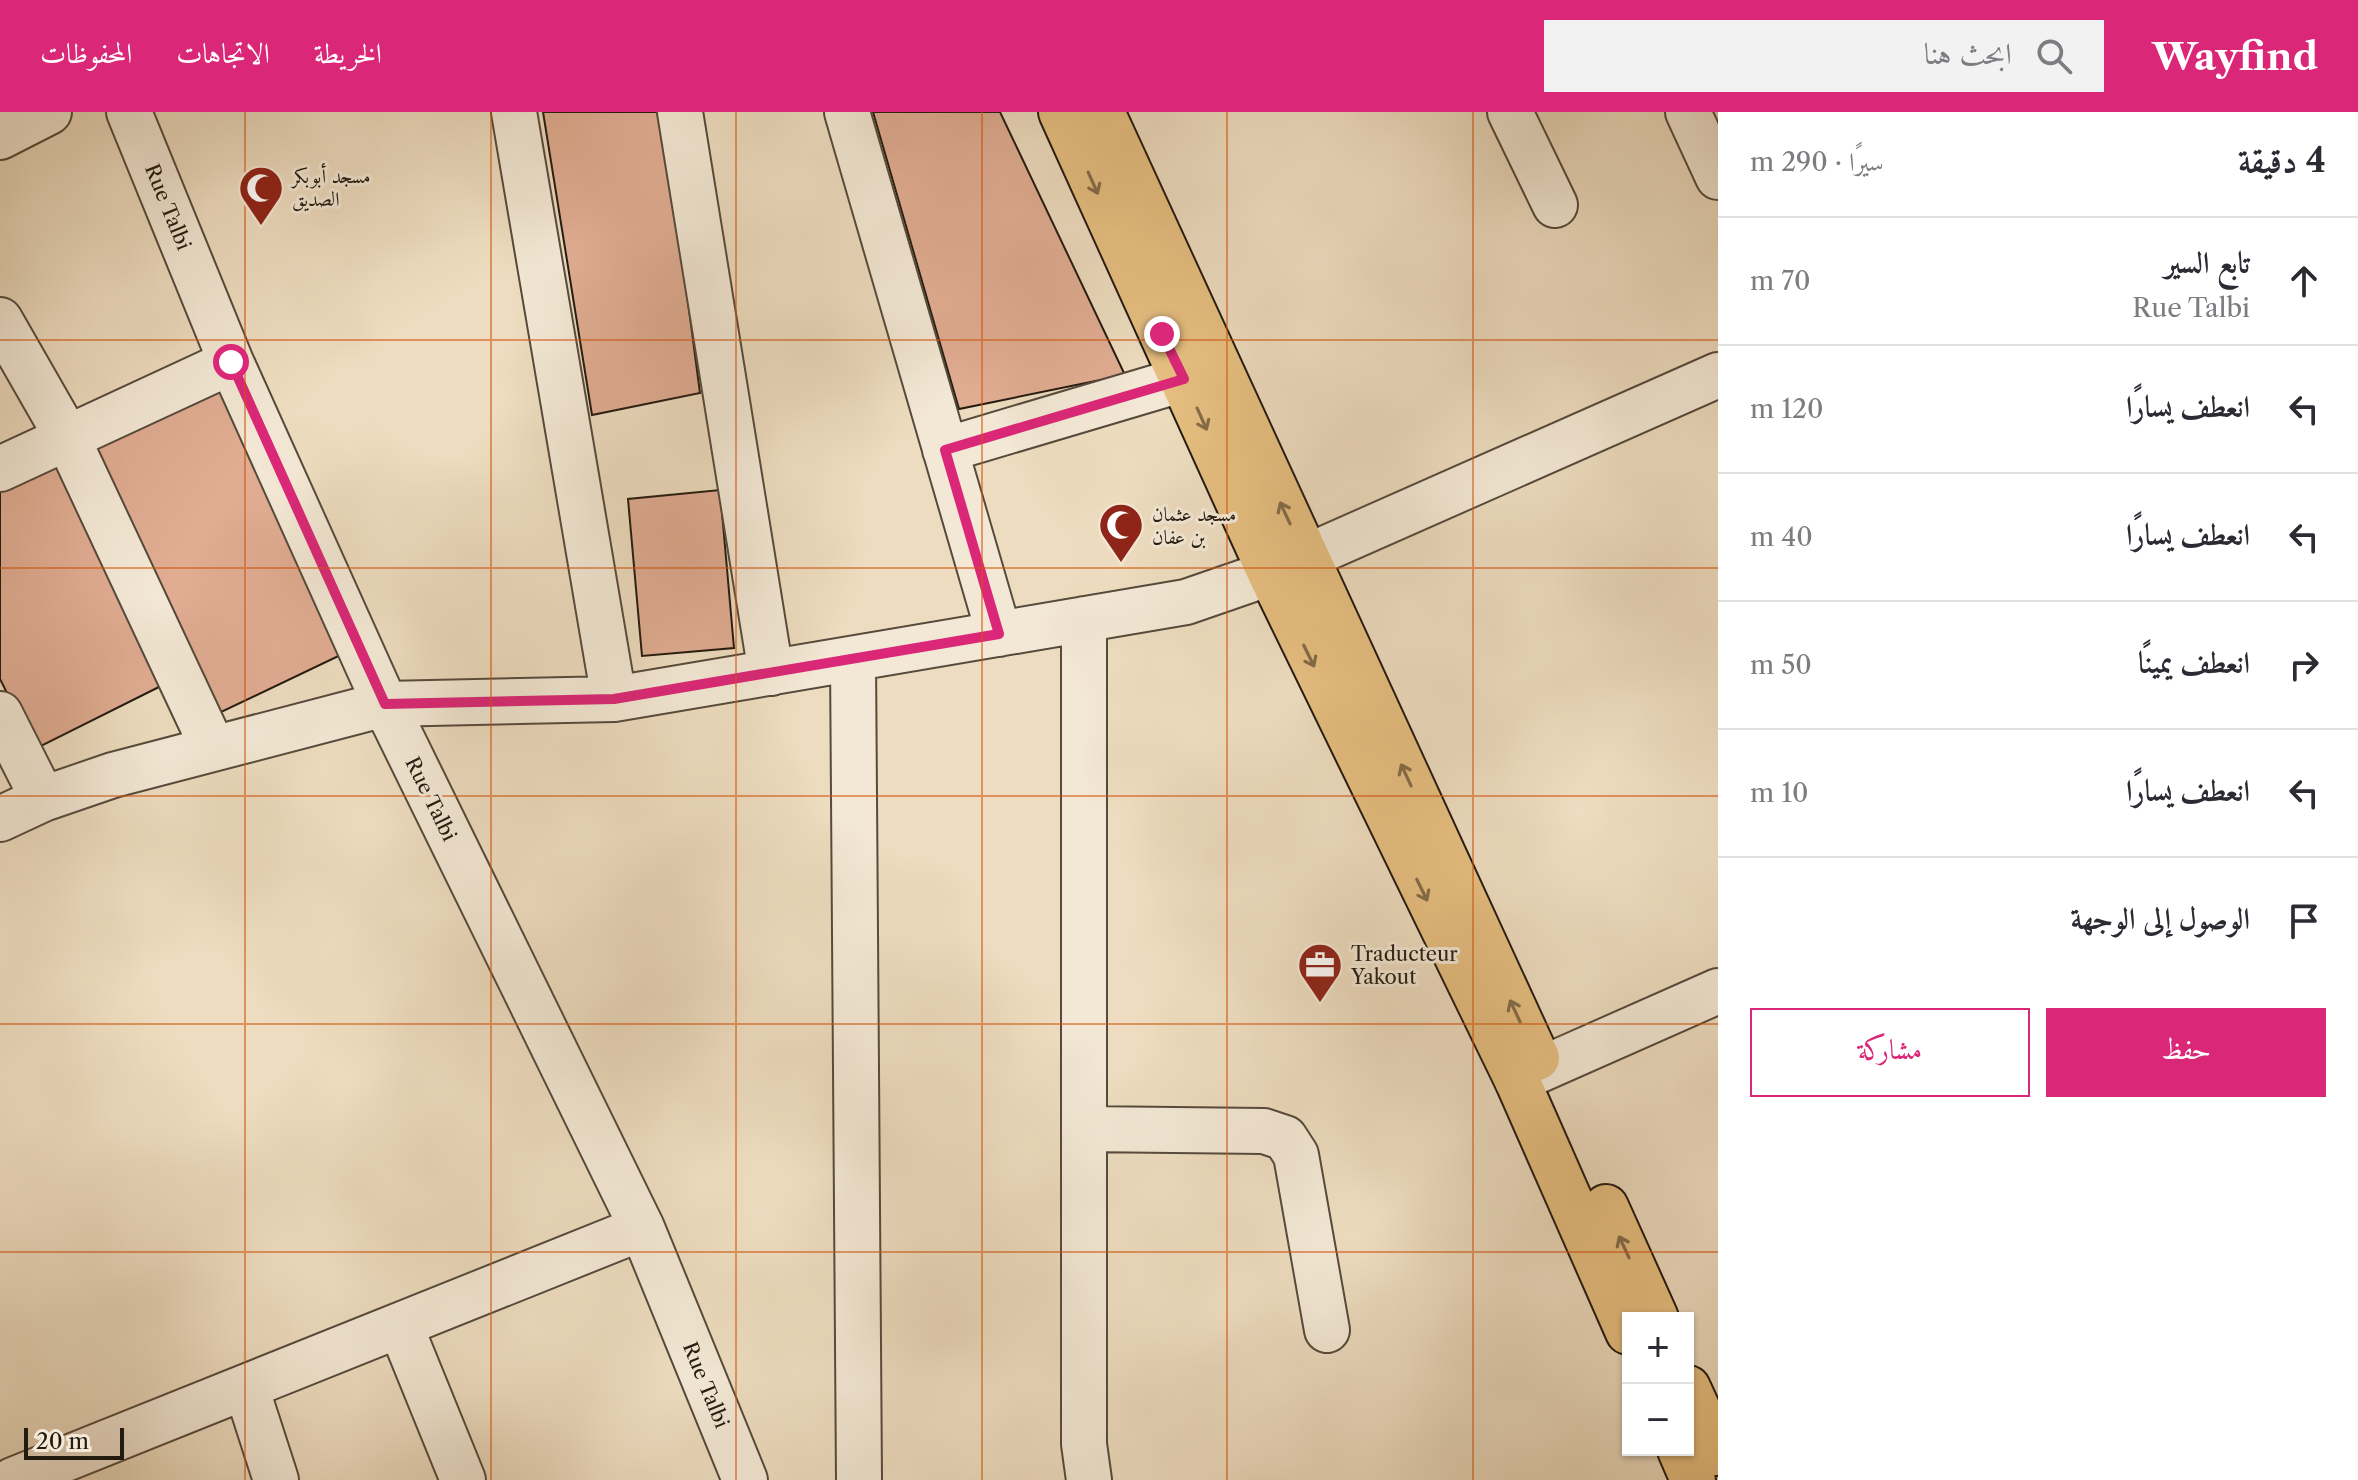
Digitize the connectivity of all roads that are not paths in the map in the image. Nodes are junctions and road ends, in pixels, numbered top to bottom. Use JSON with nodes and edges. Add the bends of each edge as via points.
{"nodes":[{"id":1,"x":49,"y":112,"type":"edge"},
{"id":2,"x":129,"y":112,"type":"edge"},
{"id":3,"x":514,"y":112,"type":"edge"},
{"id":4,"x":680,"y":112,"type":"edge"},
{"id":5,"x":847,"y":112,"type":"edge"},
{"id":6,"x":1061,"y":112,"type":"edge"},
{"id":7,"x":1102,"y":112,"type":"edge"},
{"id":8,"x":1510,"y":112,"type":"edge"},
{"id":9,"x":1688,"y":112,"type":"edge"},
{"id":10,"x":0,"y":137,"type":"edge"},
{"id":11,"x":1718,"y":177,"type":"edge"},
{"id":12,"x":1555,"y":205,"type":"dead end"},
{"id":13,"x":0,"y":320,"type":"edge"},
{"id":14,"x":231,"y":362,"type":"junction"},
{"id":15,"x":1718,"y":375,"type":"edge"},
{"id":16,"x":1184,"y":379,"type":"junction"},
{"id":17,"x":67,"y":437,"type":"junction"},
{"id":18,"x":945,"y":450,"type":"junction"},
{"id":19,"x":0,"y":469,"type":"edge"},
{"id":20,"x":1288,"y":565,"type":"junction"},
{"id":21,"x":1084,"y":619,"type":"junction"},
{"id":22,"x":999,"y":634,"type":"junction"},
{"id":23,"x":853,"y":659,"type":"junction"},
{"id":24,"x":771,"y":673,"type":"junction"},
{"id":25,"x":614,"y":699,"type":"junction"},
{"id":26,"x":385,"y":704,"type":"junction"},
{"id":27,"x":0,"y":714,"type":"edge"},
{"id":28,"x":212,"y":746,"type":"junction"},
{"id":29,"x":43,"y":799,"type":"junction"},
{"id":30,"x":0,"y":819,"type":"edge"},
{"id":31,"x":1718,"y":991,"type":"edge"},
{"id":32,"x":1530,"y":1074,"type":"junction"},
{"id":33,"x":1084,"y":1129,"type":"junction"},
{"id":34,"x":642,"y":1228,"type":"junction"},
{"id":35,"x":1653,"y":1312,"type":"edge"},
{"id":36,"x":1622,"y":1316,"type":"edge"},
{"id":37,"x":400,"y":1325,"type":"junction"},
{"id":38,"x":1327,"y":1330,"type":"dead end"},
{"id":39,"x":246,"y":1387,"type":"junction"},
{"id":40,"x":1694,"y":1401,"type":"edge"},
{"id":41,"x":1718,"y":1453,"type":"edge"},
{"id":42,"x":1683,"y":1456,"type":"edge"},
{"id":43,"x":30,"y":1477,"type":"edge"},
{"id":44,"x":276,"y":1480,"type":"edge"},
{"id":45,"x":463,"y":1480,"type":"edge"},
{"id":46,"x":745,"y":1480,"type":"edge"},
{"id":47,"x":859,"y":1480,"type":"edge"},
{"id":48,"x":1089,"y":1480,"type":"edge"},
{"id":49,"x":1693,"y":1480,"type":"edge"}],
"edges":[{"from":1,"to":10,"type":"street"},
{"from":2,"to":14,"type":"street","name":"Rue Talbi"},
{"from":3,"to":25,"type":"street"},
{"from":4,"to":24,"type":"street"},
{"from":5,"to":18,"type":"street"},
{"from":6,"to":16,"type":"main road","one_way":true},
{"from":20,"to":7,"type":"main road","one_way":true},
{"from":8,"to":12,"type":"street"},
{"from":9,"to":11,"type":"street"},
{"from":13,"to":17,"type":"street"},
{"from":14,"to":17,"type":"street"},
{"from":14,"to":26,"type":"street","name":"Rue Talbi"},
{"from":15,"to":20,"type":"street"},
{"from":16,"to":18,"type":"street"},
{"from":16,"to":20,"type":"main road","one_way":true},
{"from":17,"to":19,"type":"street"},
{"from":17,"to":28,"type":"street"},
{"from":18,"to":22,"type":"street"},
{"from":20,"to":21,"type":"street","via":[[1186,602]]},
{"from":20,"to":32,"type":"main road"},
{"from":21,"to":22,"type":"street"},
{"from":21,"to":33,"type":"street"},
{"from":22,"to":23,"type":"street"},
{"from":23,"to":24,"type":"street"},
{"from":23,"to":47,"type":"street"},
{"from":24,"to":25,"type":"street"},
{"from":25,"to":26,"type":"street"},
{"from":26,"to":28,"type":"street"},
{"from":26,"to":34,"type":"street","name":"Rue Talbi"},
{"from":27,"to":29,"type":"street"},
{"from":28,"to":29,"type":"street"},
{"from":29,"to":30,"type":"street"},
{"from":31,"to":32,"type":"street"},
{"from":35,"to":32,"type":"main road","one_way":true},
{"from":32,"to":36,"type":"main road"},
{"from":33,"to":38,"type":"street","via":[[1264,1131],[1285,1138],[1296,1155]]},
{"from":33,"to":48,"type":"street","via":[[1084,1444]]},
{"from":34,"to":37,"type":"street"},
{"from":34,"to":46,"type":"street","name":"Rue Talbi"},
{"from":37,"to":39,"type":"street"},
{"from":37,"to":45,"type":"street"},
{"from":39,"to":43,"type":"street"},
{"from":39,"to":44,"type":"street"},
{"from":40,"to":41,"type":"main road"},
{"from":42,"to":49,"type":"main road"}]}
